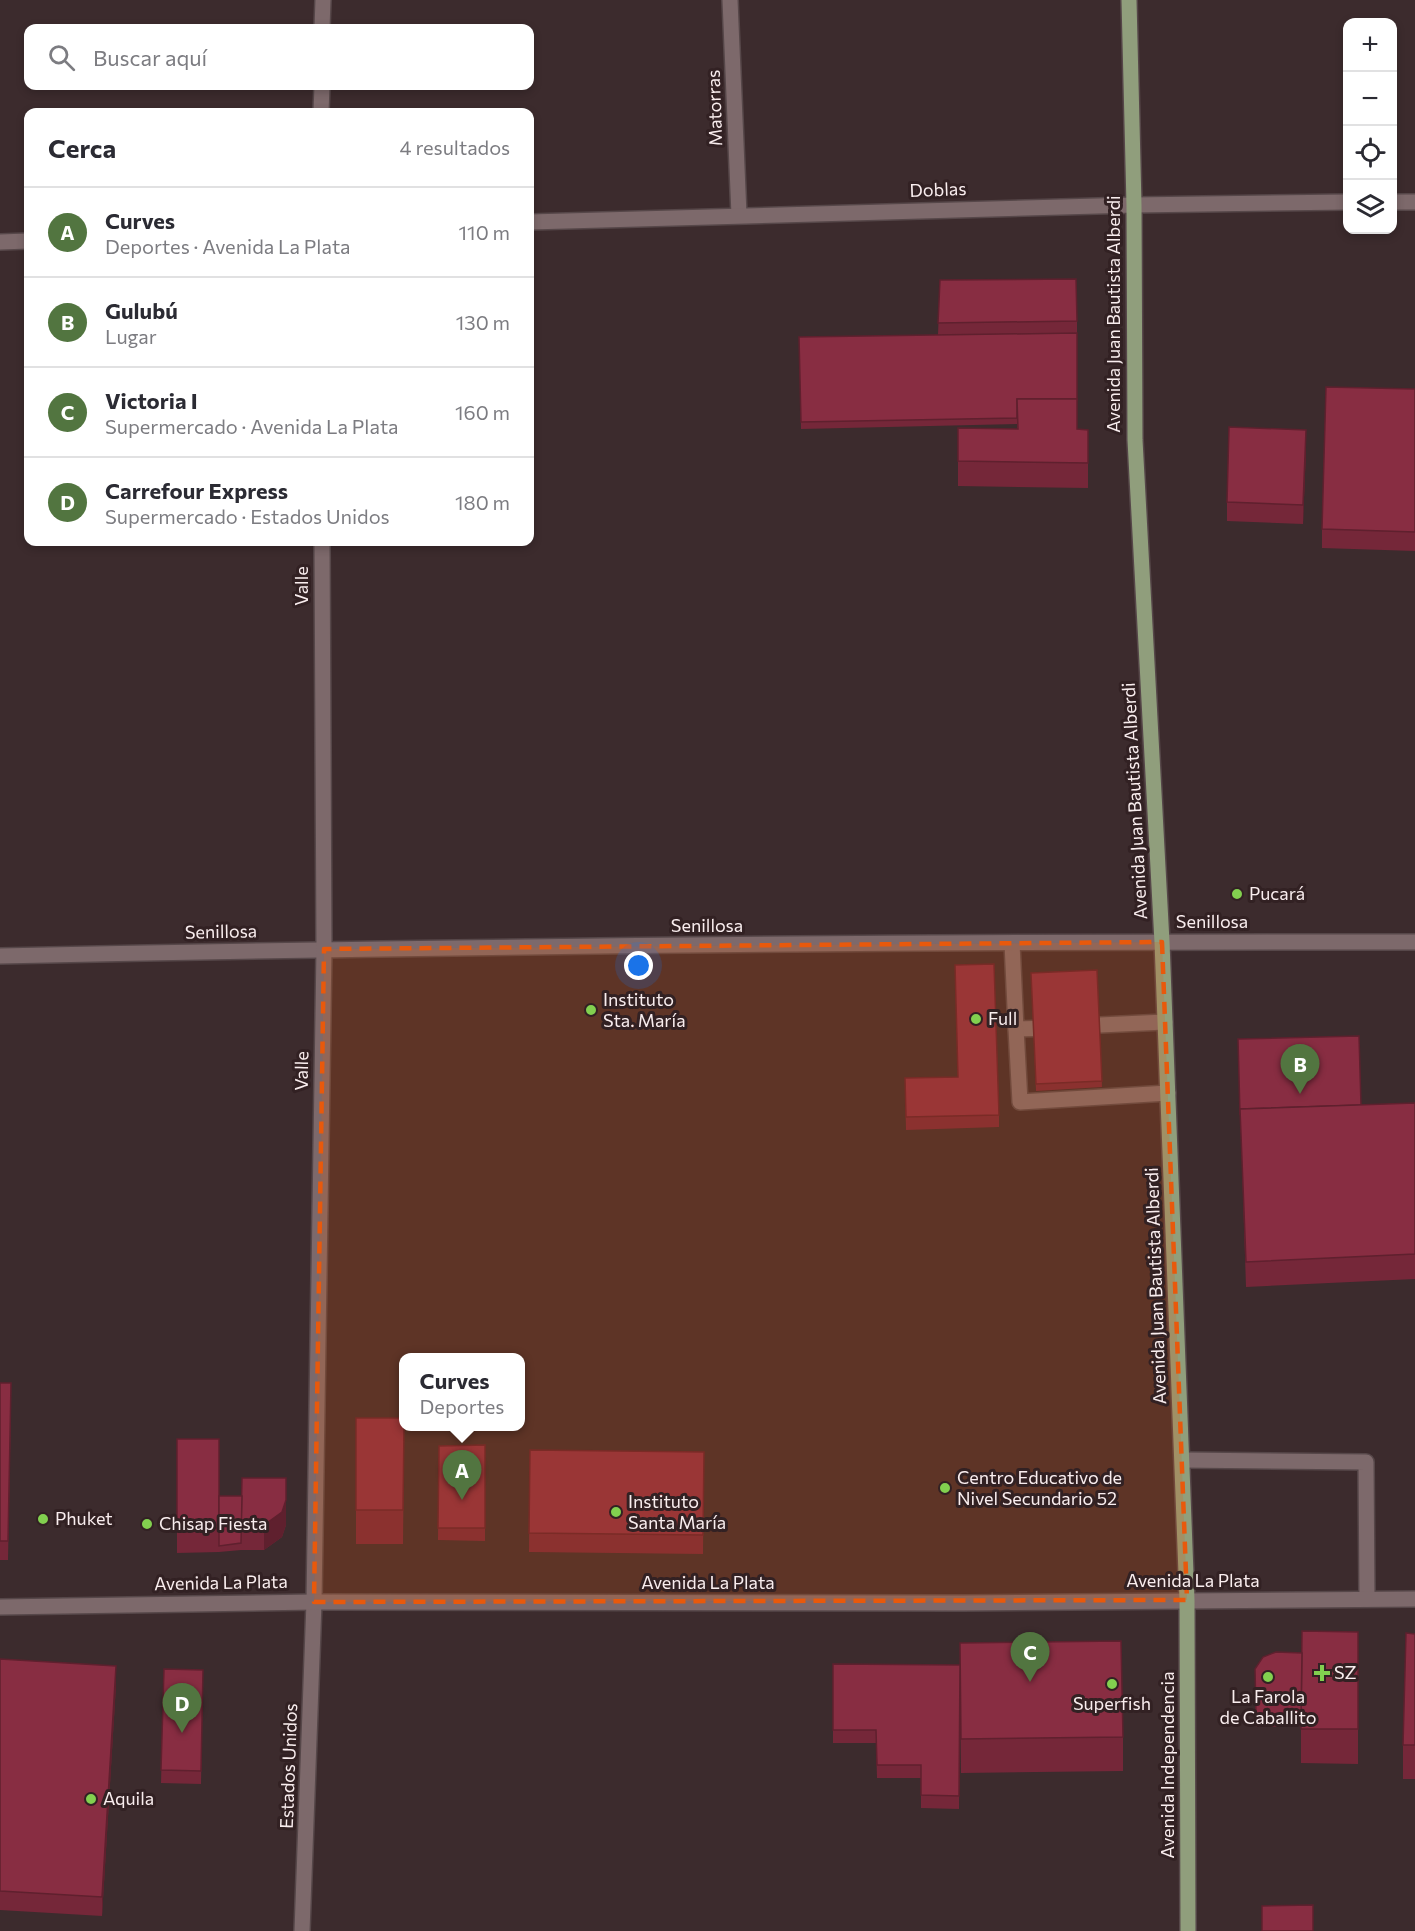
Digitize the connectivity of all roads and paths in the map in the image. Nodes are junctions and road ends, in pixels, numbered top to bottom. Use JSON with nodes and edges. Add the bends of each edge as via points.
{"nodes":[{"id":1,"x":323,"y":0,"type":"edge"},
{"id":2,"x":730,"y":0,"type":"edge"},
{"id":3,"x":1129,"y":0,"type":"edge"},
{"id":4,"x":322,"y":24,"type":"edge"},
{"id":5,"x":322,"y":90,"type":"edge"},
{"id":6,"x":321,"y":108,"type":"edge"},
{"id":7,"x":1343,"y":202,"type":"edge"},
{"id":8,"x":1397,"y":202,"type":"edge"},
{"id":9,"x":1415,"y":202,"type":"edge"},
{"id":10,"x":1134,"y":204,"type":"junction"},
{"id":11,"x":739,"y":215,"type":"junction"},
{"id":12,"x":534,"y":222,"type":"edge"},
{"id":13,"x":24,"y":241,"type":"edge"},
{"id":14,"x":0,"y":242,"type":"edge"},
{"id":15,"x":322,"y":546,"type":"edge"},
{"id":16,"x":1162,"y":942,"type":"junction"},
{"id":17,"x":1415,"y":942,"type":"edge"},
{"id":18,"x":1012,"y":943,"type":"junction"},
{"id":19,"x":324,"y":949,"type":"junction"},
{"id":20,"x":0,"y":956,"type":"edge"},
{"id":21,"x":1165,"y":1022,"type":"junction"},
{"id":22,"x":1016,"y":1029,"type":"junction"},
{"id":23,"x":1168,"y":1093,"type":"junction"},
{"id":24,"x":1183,"y":1460,"type":"junction"},
{"id":25,"x":1367,"y":1599,"type":"junction"},
{"id":26,"x":1415,"y":1599,"type":"edge"},
{"id":27,"x":1187,"y":1600,"type":"junction"},
{"id":28,"x":314,"y":1602,"type":"junction"},
{"id":29,"x":0,"y":1607,"type":"edge"},
{"id":30,"x":302,"y":1931,"type":"edge"},
{"id":31,"x":1188,"y":1931,"type":"edge"}],
"edges":[{"from":1,"to":4,"type":"street"},
{"from":2,"to":11,"type":"street","name":"Matorras"},
{"from":3,"to":10,"type":"main road","name":"Avenida Juan Bautista Alberdi"},
{"from":5,"to":6,"type":"street"},
{"from":7,"to":10,"type":"street","name":"Doblas"},
{"from":8,"to":9,"type":"street"},
{"from":10,"to":11,"type":"street","name":"Doblas"},
{"from":10,"to":16,"type":"main road","name":"Avenida Juan Bautista Alberdi","via":[[1134,440]]},
{"from":11,"to":12,"type":"street","name":"Doblas"},
{"from":13,"to":14,"type":"street"},
{"from":15,"to":19,"type":"street","name":"Valle"},
{"from":16,"to":17,"type":"street","name":"Senillosa"},
{"from":16,"to":18,"type":"street","name":"Senillosa"},
{"from":16,"to":21,"type":"main road","name":"Avenida Juan Bautista Alberdi"},
{"from":18,"to":19,"type":"street","name":"Senillosa"},
{"from":18,"to":22,"type":"street"},
{"from":19,"to":20,"type":"street","name":"Senillosa"},
{"from":19,"to":28,"type":"street","name":"Valle"},
{"from":21,"to":22,"type":"street"},
{"from":21,"to":23,"type":"main road","name":"Avenida Juan Bautista Alberdi"},
{"from":22,"to":23,"type":"street","via":[[1020,1102]]},
{"from":23,"to":24,"type":"main road","name":"Avenida Juan Bautista Alberdi"},
{"from":24,"to":25,"type":"street","via":[[1366,1462]]},
{"from":24,"to":27,"type":"main road","name":"Avenida Juan Bautista Alberdi"},
{"from":25,"to":26,"type":"street","name":"Avenida La Plata"},
{"from":25,"to":27,"type":"street","name":"Avenida La Plata"},
{"from":27,"to":28,"type":"street","name":"Avenida La Plata"},
{"from":27,"to":31,"type":"main road","name":"Avenida Independencia"},
{"from":28,"to":29,"type":"street","name":"Avenida La Plata"},
{"from":28,"to":30,"type":"street","name":"Estados Unidos"}]}
